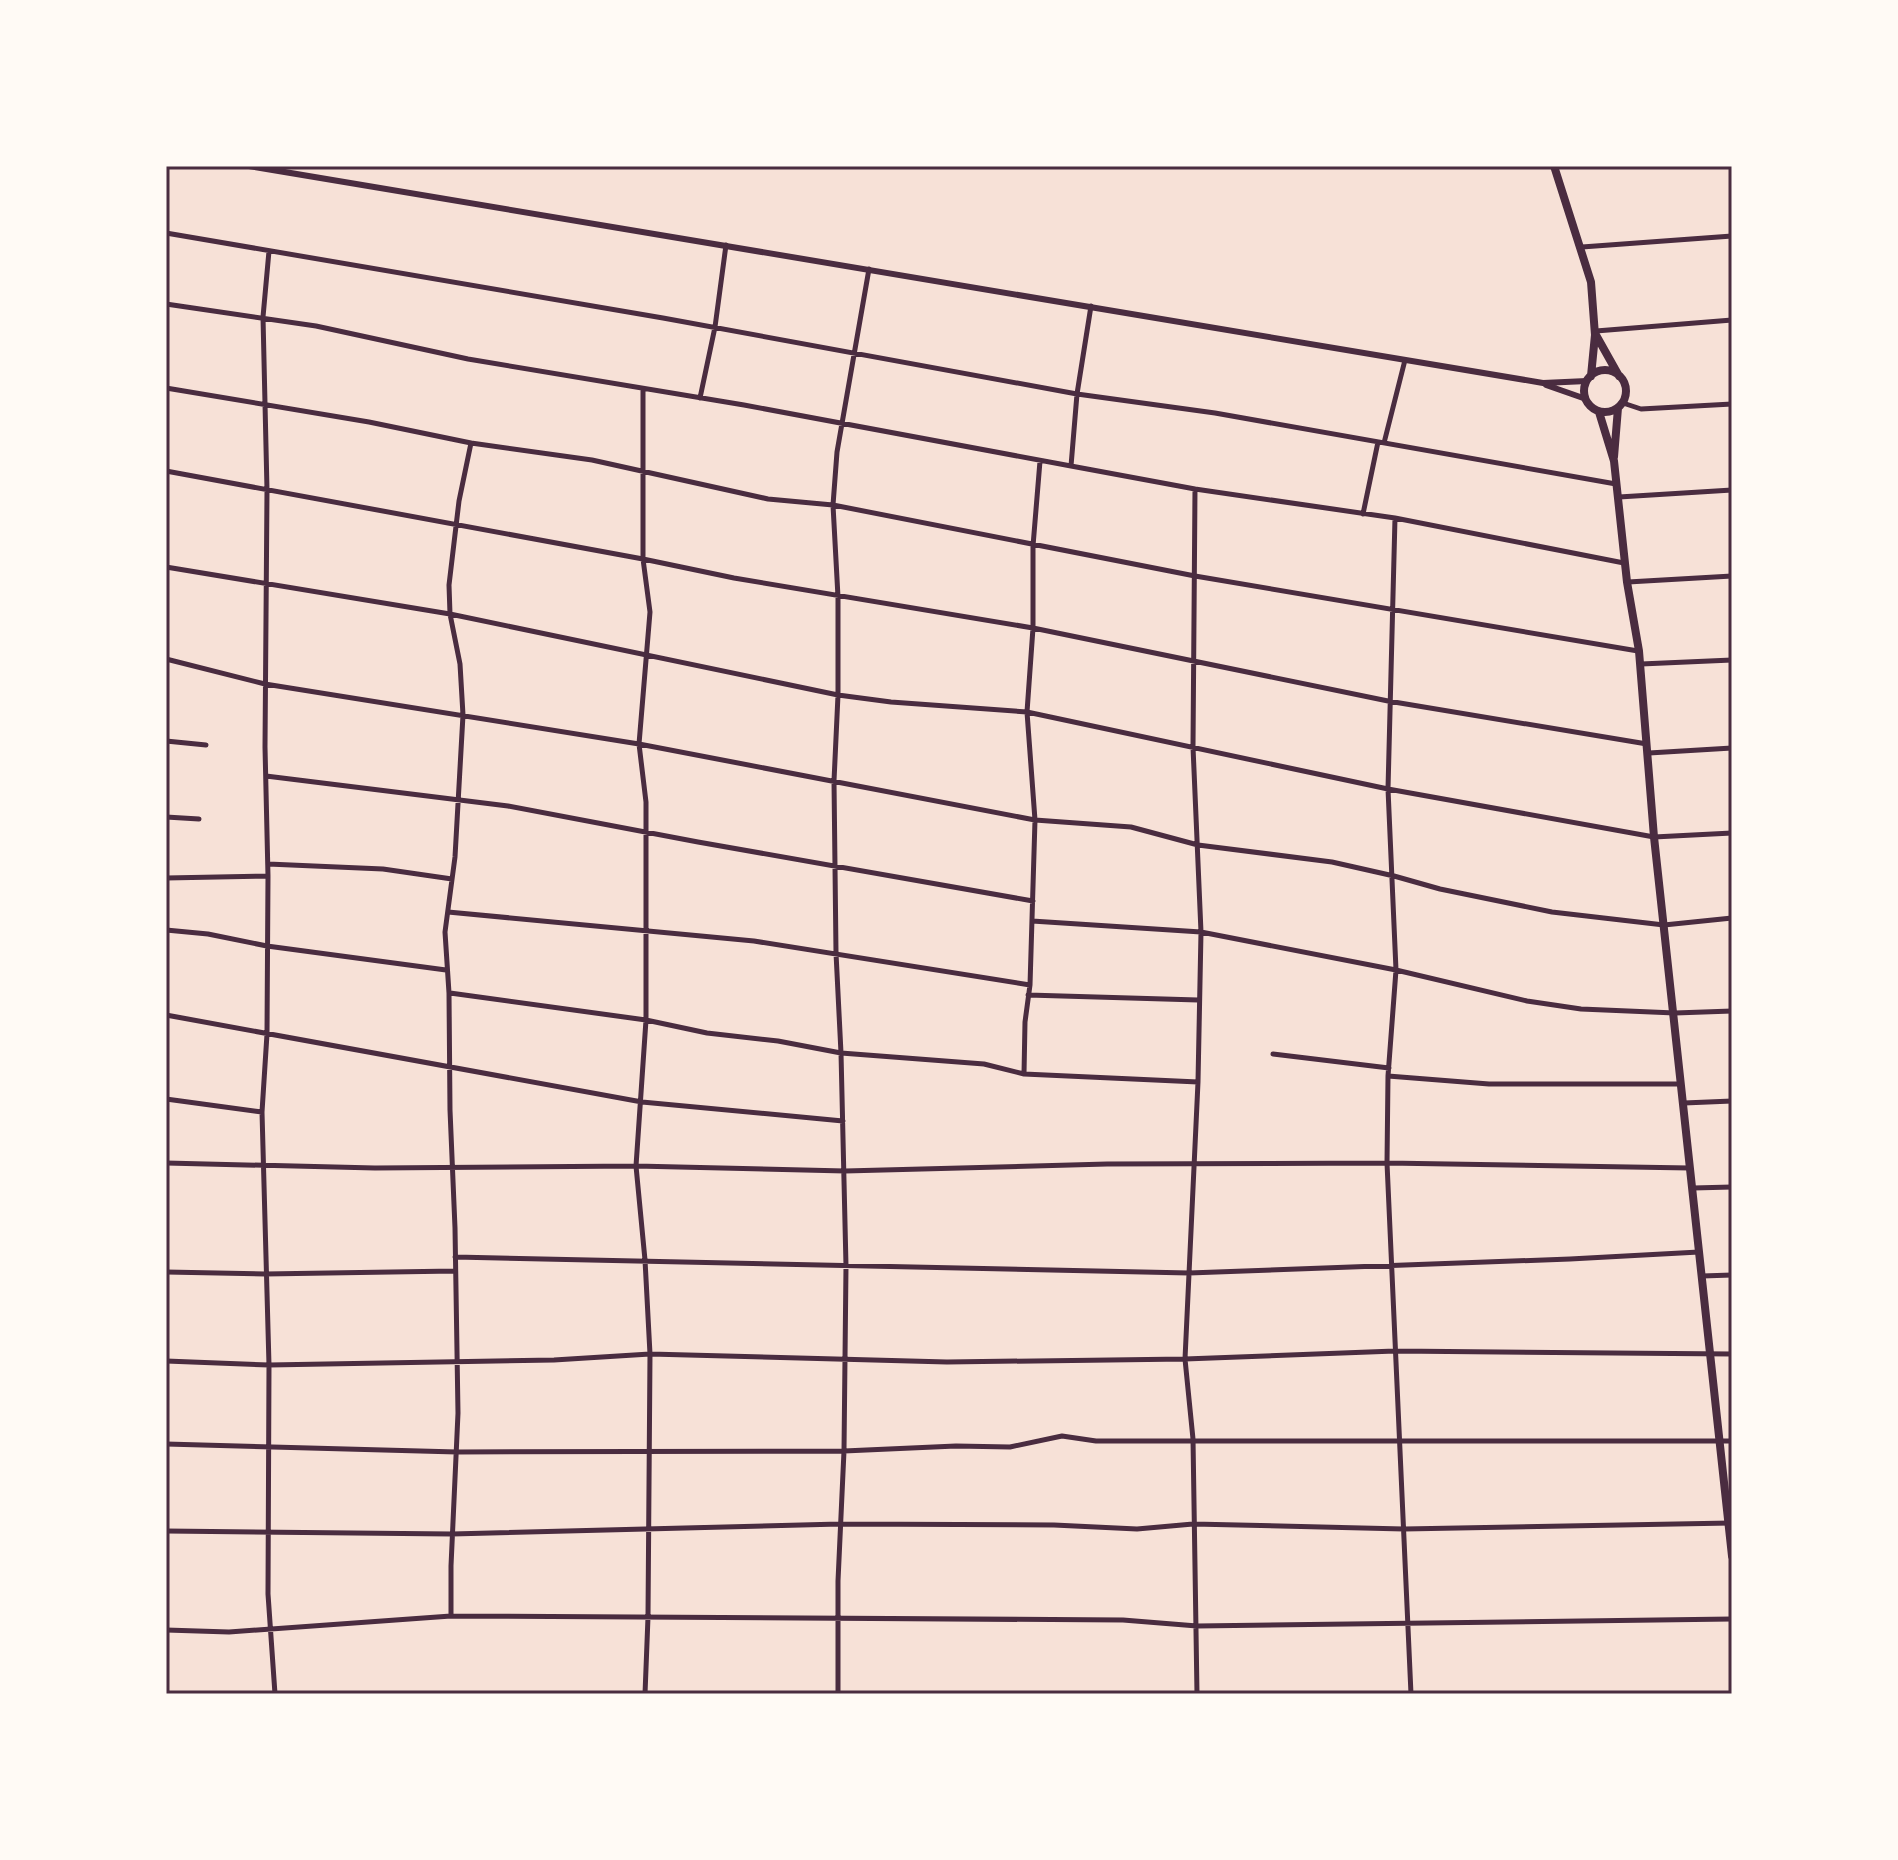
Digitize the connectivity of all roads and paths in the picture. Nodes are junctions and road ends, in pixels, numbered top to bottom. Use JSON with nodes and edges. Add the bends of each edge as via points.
{"nodes":[{"id":1,"x":249,"y":166,"type":"edge"},
{"id":2,"x":1554,"y":166,"type":"edge"},
{"id":3,"x":166,"y":233,"type":"edge"},
{"id":4,"x":1732,"y":236,"type":"edge"},
{"id":5,"x":726,"y":244,"type":"junction"},
{"id":6,"x":1582,"y":247,"type":"junction"},
{"id":7,"x":269,"y":251,"type":"junction"},
{"id":8,"x":869,"y":269,"type":"junction"},
{"id":9,"x":166,"y":304,"type":"edge"},
{"id":10,"x":1091,"y":306,"type":"junction"},
{"id":11,"x":263,"y":317,"type":"junction"},
{"id":12,"x":1732,"y":320,"type":"edge"},
{"id":13,"x":715,"y":327,"type":"junction"},
{"id":14,"x":1595,"y":333,"type":"junction"},
{"id":15,"x":855,"y":352,"type":"junction"},
{"id":16,"x":1405,"y":359,"type":"junction"},
{"id":17,"x":1619,"y":376,"type":"junction"},
{"id":18,"x":1589,"y":378,"type":"junction"},
{"id":19,"x":1543,"y":383,"type":"junction"},
{"id":20,"x":166,"y":388,"type":"edge"},
{"id":21,"x":643,"y":390,"type":"junction"},
{"id":22,"x":1077,"y":394,"type":"junction"},
{"id":23,"x":700,"y":398,"type":"junction"},
{"id":24,"x":1586,"y":399,"type":"junction"},
{"id":25,"x":1732,"y":404,"type":"edge"},
{"id":26,"x":266,"y":405,"type":"junction"},
{"id":27,"x":1620,"y":405,"type":"junction"},
{"id":28,"x":1599,"y":412,"type":"junction"},
{"id":29,"x":842,"y":423,"type":"junction"},
{"id":30,"x":471,"y":443,"type":"junction"},
{"id":31,"x":1381,"y":443,"type":"junction"},
{"id":32,"x":1040,"y":461,"type":"junction"},
{"id":33,"x":1614,"y":461,"type":"junction"},
{"id":34,"x":1071,"y":466,"type":"junction"},
{"id":35,"x":166,"y":471,"type":"edge"},
{"id":36,"x":642,"y":471,"type":"junction"},
{"id":37,"x":1617,"y":484,"type":"junction"},
{"id":38,"x":1195,"y":489,"type":"junction"},
{"id":39,"x":267,"y":490,"type":"junction"},
{"id":40,"x":1732,"y":490,"type":"edge"},
{"id":41,"x":1619,"y":497,"type":"junction"},
{"id":42,"x":833,"y":505,"type":"junction"},
{"id":43,"x":1363,"y":514,"type":"junction"},
{"id":44,"x":1395,"y":518,"type":"junction"},
{"id":45,"x":457,"y":526,"type":"junction"},
{"id":46,"x":1033,"y":546,"type":"junction"},
{"id":47,"x":643,"y":559,"type":"junction"},
{"id":48,"x":1625,"y":563,"type":"junction"},
{"id":49,"x":166,"y":567,"type":"edge"},
{"id":50,"x":1195,"y":576,"type":"junction"},
{"id":51,"x":1732,"y":576,"type":"edge"},
{"id":52,"x":1627,"y":582,"type":"junction"},
{"id":53,"x":266,"y":583,"type":"junction"},
{"id":54,"x":838,"y":597,"type":"junction"},
{"id":55,"x":1391,"y":607,"type":"junction"},
{"id":56,"x":450,"y":614,"type":"junction"},
{"id":57,"x":1033,"y":628,"type":"junction"},
{"id":58,"x":1639,"y":651,"type":"junction"},
{"id":59,"x":646,"y":654,"type":"junction"},
{"id":60,"x":166,"y":659,"type":"edge"},
{"id":61,"x":1732,"y":660,"type":"edge"},
{"id":62,"x":1194,"y":662,"type":"junction"},
{"id":63,"x":1641,"y":664,"type":"junction"},
{"id":64,"x":265,"y":684,"type":"junction"},
{"id":65,"x":838,"y":695,"type":"junction"},
{"id":66,"x":1388,"y":701,"type":"junction"},
{"id":67,"x":1027,"y":712,"type":"junction"},
{"id":68,"x":463,"y":715,"type":"junction"},
{"id":69,"x":166,"y":741,"type":"edge"},
{"id":70,"x":639,"y":744,"type":"junction"},
{"id":71,"x":206,"y":745,"type":"dead end"},
{"id":72,"x":1193,"y":747,"type":"junction"},
{"id":73,"x":1648,"y":748,"type":"junction"},
{"id":74,"x":1732,"y":748,"type":"edge"},
{"id":75,"x":266,"y":776,"type":"junction"},
{"id":76,"x":834,"y":781,"type":"junction"},
{"id":77,"x":1388,"y":789,"type":"junction"},
{"id":78,"x":459,"y":801,"type":"junction"},
{"id":79,"x":166,"y":817,"type":"edge"},
{"id":80,"x":199,"y":819,"type":"dead end"},
{"id":81,"x":1035,"y":820,"type":"junction"},
{"id":82,"x":646,"y":831,"type":"junction"},
{"id":83,"x":1732,"y":833,"type":"edge"},
{"id":84,"x":1654,"y":837,"type":"junction"},
{"id":85,"x":1198,"y":845,"type":"junction"},
{"id":86,"x":268,"y":864,"type":"junction"},
{"id":87,"x":834,"y":865,"type":"junction"},
{"id":88,"x":268,"y":876,"type":"junction"},
{"id":89,"x":1394,"y":876,"type":"junction"},
{"id":90,"x":166,"y":878,"type":"edge"},
{"id":91,"x":452,"y":879,"type":"junction"},
{"id":92,"x":1033,"y":901,"type":"junction"},
{"id":93,"x":448,"y":912,"type":"junction"},
{"id":94,"x":1732,"y":918,"type":"edge"},
{"id":95,"x":1032,"y":921,"type":"junction"},
{"id":96,"x":1664,"y":925,"type":"junction"},
{"id":97,"x":166,"y":930,"type":"edge"},
{"id":98,"x":645,"y":930,"type":"junction"},
{"id":99,"x":1201,"y":932,"type":"junction"},
{"id":100,"x":267,"y":946,"type":"junction"},
{"id":101,"x":836,"y":953,"type":"junction"},
{"id":102,"x":446,"y":970,"type":"junction"},
{"id":103,"x":1396,"y":970,"type":"junction"},
{"id":104,"x":1030,"y":985,"type":"junction"},
{"id":105,"x":449,"y":993,"type":"junction"},
{"id":106,"x":1028,"y":995,"type":"junction"},
{"id":107,"x":1198,"y":1000,"type":"junction"},
{"id":108,"x":1732,"y":1011,"type":"edge"},
{"id":109,"x":1675,"y":1013,"type":"junction"},
{"id":110,"x":166,"y":1015,"type":"edge"},
{"id":111,"x":646,"y":1020,"type":"junction"},
{"id":112,"x":267,"y":1034,"type":"junction"},
{"id":113,"x":841,"y":1053,"type":"junction"},
{"id":114,"x":1273,"y":1054,"type":"dead end"},
{"id":115,"x":449,"y":1066,"type":"junction"},
{"id":116,"x":1389,"y":1068,"type":"junction"},
{"id":117,"x":1024,"y":1074,"type":"junction"},
{"id":118,"x":1388,"y":1076,"type":"junction"},
{"id":119,"x":1198,"y":1082,"type":"junction"},
{"id":120,"x":1679,"y":1084,"type":"junction"},
{"id":121,"x":166,"y":1099,"type":"edge"},
{"id":122,"x":1732,"y":1101,"type":"edge"},
{"id":123,"x":642,"y":1102,"type":"junction"},
{"id":124,"x":1684,"y":1103,"type":"junction"},
{"id":125,"x":262,"y":1112,"type":"junction"},
{"id":126,"x":843,"y":1121,"type":"junction"},
{"id":127,"x":166,"y":1163,"type":"edge"},
{"id":128,"x":1387,"y":1163,"type":"junction"},
{"id":129,"x":263,"y":1164,"type":"junction"},
{"id":130,"x":636,"y":1166,"type":"junction"},
{"id":131,"x":1193,"y":1166,"type":"junction"},
{"id":132,"x":451,"y":1168,"type":"junction"},
{"id":133,"x":1690,"y":1168,"type":"junction"},
{"id":134,"x":845,"y":1171,"type":"junction"},
{"id":135,"x":1732,"y":1187,"type":"edge"},
{"id":136,"x":1692,"y":1188,"type":"junction"},
{"id":137,"x":1699,"y":1252,"type":"junction"},
{"id":138,"x":455,"y":1257,"type":"junction"},
{"id":139,"x":645,"y":1260,"type":"junction"},
{"id":140,"x":846,"y":1266,"type":"junction"},
{"id":141,"x":1390,"y":1266,"type":"junction"},
{"id":142,"x":455,"y":1271,"type":"junction"},
{"id":143,"x":166,"y":1272,"type":"edge"},
{"id":144,"x":1189,"y":1273,"type":"junction"},
{"id":145,"x":265,"y":1274,"type":"junction"},
{"id":146,"x":1732,"y":1275,"type":"edge"},
{"id":147,"x":1702,"y":1276,"type":"junction"},
{"id":148,"x":1395,"y":1351,"type":"junction"},
{"id":149,"x":650,"y":1354,"type":"junction"},
{"id":150,"x":1710,"y":1354,"type":"junction"},
{"id":151,"x":1732,"y":1354,"type":"edge"},
{"id":152,"x":844,"y":1359,"type":"junction"},
{"id":153,"x":1185,"y":1359,"type":"junction"},
{"id":154,"x":166,"y":1361,"type":"edge"},
{"id":155,"x":457,"y":1362,"type":"junction"},
{"id":156,"x":269,"y":1365,"type":"junction"},
{"id":157,"x":1193,"y":1439,"type":"junction"},
{"id":158,"x":1720,"y":1441,"type":"junction"},
{"id":159,"x":1732,"y":1441,"type":"edge"},
{"id":160,"x":1399,"y":1442,"type":"junction"},
{"id":161,"x":166,"y":1444,"type":"edge"},
{"id":162,"x":267,"y":1447,"type":"junction"},
{"id":163,"x":649,"y":1451,"type":"junction"},
{"id":164,"x":844,"y":1451,"type":"junction"},
{"id":165,"x":457,"y":1452,"type":"junction"},
{"id":166,"x":1730,"y":1523,"type":"edge"},
{"id":167,"x":840,"y":1524,"type":"junction"},
{"id":168,"x":1193,"y":1524,"type":"junction"},
{"id":169,"x":1404,"y":1529,"type":"junction"},
{"id":170,"x":166,"y":1531,"type":"edge"},
{"id":171,"x":649,"y":1531,"type":"junction"},
{"id":172,"x":268,"y":1533,"type":"junction"},
{"id":173,"x":452,"y":1534,"type":"junction"},
{"id":174,"x":1732,"y":1556,"type":"edge"},
{"id":175,"x":451,"y":1616,"type":"junction"},
{"id":176,"x":648,"y":1617,"type":"junction"},
{"id":177,"x":838,"y":1617,"type":"junction"},
{"id":178,"x":1732,"y":1619,"type":"edge"},
{"id":179,"x":1409,"y":1625,"type":"junction"},
{"id":180,"x":1197,"y":1626,"type":"junction"},
{"id":181,"x":272,"y":1628,"type":"junction"},
{"id":182,"x":166,"y":1630,"type":"edge"},
{"id":183,"x":275,"y":1694,"type":"edge"},
{"id":184,"x":645,"y":1694,"type":"edge"},
{"id":185,"x":838,"y":1694,"type":"edge"},
{"id":186,"x":1197,"y":1694,"type":"edge"},
{"id":187,"x":1411,"y":1694,"type":"edge"}],
"edges":[{"from":1,"to":5,"type":"street"},
{"from":2,"to":6,"type":"highway"},
{"from":3,"to":7,"type":"street"},
{"from":4,"to":6,"type":"street"},
{"from":5,"to":8,"type":"street"},
{"from":5,"to":13,"type":"street"},
{"from":6,"to":14,"type":"highway"},
{"from":7,"to":11,"type":"street"},
{"from":7,"to":13,"type":"street"},
{"from":8,"to":10,"type":"street"},
{"from":8,"to":15,"type":"street"},
{"from":9,"to":11,"type":"street"},
{"from":10,"to":16,"type":"street"},
{"from":10,"to":22,"type":"street"},
{"from":11,"to":21,"type":"street"},
{"from":11,"to":26,"type":"street"},
{"from":12,"to":14,"type":"street"},
{"from":13,"to":15,"type":"street"},
{"from":13,"to":23,"type":"street"},
{"from":14,"to":17,"type":"highway"},
{"from":14,"to":18,"type":"highway"},
{"from":15,"to":22,"type":"street"},
{"from":15,"to":29,"type":"street"},
{"from":16,"to":19,"type":"street"},
{"from":16,"to":31,"type":"street"},
{"from":17,"to":18,"type":"highway","via":[[1605,370]]},
{"from":17,"to":27,"type":"highway","via":[[1625,386]]},
{"from":18,"to":19,"type":"street"},
{"from":18,"to":24,"type":"highway"},
{"from":19,"to":24,"type":"street"},
{"from":20,"to":26,"type":"street"},
{"from":21,"to":23,"type":"street"},
{"from":21,"to":36,"type":"street"},
{"from":22,"to":31,"type":"street"},
{"from":22,"to":34,"type":"street"},
{"from":23,"to":29,"type":"street"},
{"from":24,"to":28,"type":"highway"},
{"from":25,"to":27,"type":"street","via":[[1641,409]]},
{"from":26,"to":30,"type":"street"},
{"from":26,"to":39,"type":"street"},
{"from":27,"to":28,"type":"highway"},
{"from":27,"to":33,"type":"highway"},
{"from":28,"to":33,"type":"highway"},
{"from":29,"to":32,"type":"street"},
{"from":29,"to":42,"type":"street"},
{"from":30,"to":36,"type":"street"},
{"from":30,"to":45,"type":"street"},
{"from":31,"to":37,"type":"street"},
{"from":31,"to":43,"type":"street"},
{"from":32,"to":34,"type":"street"},
{"from":32,"to":46,"type":"street"},
{"from":33,"to":37,"type":"highway"},
{"from":34,"to":38,"type":"street"},
{"from":35,"to":39,"type":"street"},
{"from":36,"to":42,"type":"street","via":[[768,499]]},
{"from":36,"to":47,"type":"street"},
{"from":37,"to":41,"type":"highway"},
{"from":38,"to":43,"type":"street"},
{"from":38,"to":50,"type":"street"},
{"from":39,"to":45,"type":"street"},
{"from":39,"to":53,"type":"street"},
{"from":40,"to":41,"type":"street"},
{"from":41,"to":48,"type":"highway"},
{"from":42,"to":46,"type":"street"},
{"from":42,"to":54,"type":"street"},
{"from":43,"to":44,"type":"street"},
{"from":44,"to":48,"type":"street"},
{"from":44,"to":55,"type":"street"},
{"from":45,"to":47,"type":"street"},
{"from":45,"to":56,"type":"street"},
{"from":46,"to":50,"type":"street"},
{"from":46,"to":57,"type":"street"},
{"from":47,"to":54,"type":"street"},
{"from":47,"to":59,"type":"street","via":[[650,612]]},
{"from":48,"to":52,"type":"highway"},
{"from":49,"to":53,"type":"street"},
{"from":50,"to":55,"type":"street"},
{"from":50,"to":62,"type":"street"},
{"from":51,"to":52,"type":"street"},
{"from":52,"to":58,"type":"highway"},
{"from":53,"to":56,"type":"street"},
{"from":53,"to":64,"type":"street"},
{"from":54,"to":57,"type":"street"},
{"from":54,"to":65,"type":"street"},
{"from":55,"to":58,"type":"street"},
{"from":55,"to":66,"type":"street"},
{"from":56,"to":59,"type":"street"},
{"from":56,"to":68,"type":"street"},
{"from":57,"to":62,"type":"street"},
{"from":57,"to":67,"type":"street"},
{"from":58,"to":63,"type":"highway"},
{"from":59,"to":65,"type":"street"},
{"from":59,"to":70,"type":"street"},
{"from":60,"to":64,"type":"street"},
{"from":61,"to":63,"type":"street"},
{"from":62,"to":66,"type":"street"},
{"from":62,"to":72,"type":"street"},
{"from":63,"to":73,"type":"highway"},
{"from":64,"to":68,"type":"street"},
{"from":64,"to":75,"type":"street"},
{"from":65,"to":67,"type":"street"},
{"from":65,"to":76,"type":"street"},
{"from":66,"to":73,"type":"street"},
{"from":66,"to":77,"type":"street"},
{"from":67,"to":72,"type":"street"},
{"from":67,"to":81,"type":"street"},
{"from":68,"to":70,"type":"street"},
{"from":68,"to":78,"type":"street"},
{"from":69,"to":71,"type":"street"},
{"from":70,"to":76,"type":"street"},
{"from":70,"to":82,"type":"street"},
{"from":72,"to":77,"type":"street"},
{"from":72,"to":85,"type":"street"},
{"from":73,"to":74,"type":"street"},
{"from":73,"to":84,"type":"highway"},
{"from":75,"to":78,"type":"street"},
{"from":75,"to":86,"type":"street"},
{"from":76,"to":81,"type":"street"},
{"from":76,"to":87,"type":"street"},
{"from":77,"to":84,"type":"street"},
{"from":77,"to":89,"type":"street"},
{"from":78,"to":82,"type":"street"},
{"from":78,"to":91,"type":"street"},
{"from":79,"to":80,"type":"street"},
{"from":81,"to":85,"type":"street","via":[[1131,827]]},
{"from":81,"to":92,"type":"street"},
{"from":82,"to":87,"type":"street"},
{"from":82,"to":98,"type":"street"},
{"from":83,"to":84,"type":"street"},
{"from":84,"to":96,"type":"highway"},
{"from":85,"to":89,"type":"street","via":[[1332,862]]},
{"from":85,"to":99,"type":"street"},
{"from":86,"to":88,"type":"street"},
{"from":86,"to":91,"type":"street","via":[[383,869]]},
{"from":87,"to":92,"type":"street"},
{"from":87,"to":101,"type":"street"},
{"from":88,"to":90,"type":"street"},
{"from":88,"to":100,"type":"street"},
{"from":89,"to":96,"type":"street","via":[[1552,912]]},
{"from":89,"to":103,"type":"street"},
{"from":91,"to":93,"type":"street"},
{"from":92,"to":95,"type":"street"},
{"from":93,"to":98,"type":"street"},
{"from":93,"to":102,"type":"street"},
{"from":94,"to":96,"type":"street"},
{"from":95,"to":99,"type":"street"},
{"from":95,"to":104,"type":"street"},
{"from":96,"to":109,"type":"highway"},
{"from":97,"to":100,"type":"street"},
{"from":98,"to":101,"type":"street"},
{"from":98,"to":111,"type":"street"},
{"from":99,"to":103,"type":"street"},
{"from":99,"to":107,"type":"street"},
{"from":100,"to":102,"type":"street"},
{"from":100,"to":112,"type":"street"},
{"from":101,"to":104,"type":"street"},
{"from":101,"to":113,"type":"street"},
{"from":102,"to":105,"type":"street"},
{"from":103,"to":109,"type":"street","via":[[1527,1001]]},
{"from":103,"to":116,"type":"street"},
{"from":104,"to":106,"type":"street"},
{"from":105,"to":111,"type":"street"},
{"from":105,"to":115,"type":"street"},
{"from":106,"to":107,"type":"street"},
{"from":106,"to":117,"type":"street"},
{"from":107,"to":119,"type":"street"},
{"from":108,"to":109,"type":"street"},
{"from":109,"to":120,"type":"highway"},
{"from":110,"to":112,"type":"street"},
{"from":111,"to":113,"type":"street"},
{"from":111,"to":123,"type":"street"},
{"from":112,"to":115,"type":"street"},
{"from":112,"to":125,"type":"street"},
{"from":113,"to":117,"type":"street","via":[[971,1062]]},
{"from":113,"to":126,"type":"street"},
{"from":114,"to":116,"type":"street"},
{"from":115,"to":123,"type":"street"},
{"from":115,"to":132,"type":"street"},
{"from":116,"to":118,"type":"street"},
{"from":117,"to":119,"type":"street"},
{"from":118,"to":120,"type":"street","via":[[1489,1084]]},
{"from":118,"to":128,"type":"street"},
{"from":119,"to":131,"type":"street"},
{"from":120,"to":124,"type":"highway"},
{"from":121,"to":125,"type":"street"},
{"from":122,"to":124,"type":"street"},
{"from":123,"to":126,"type":"street"},
{"from":123,"to":130,"type":"street"},
{"from":124,"to":133,"type":"highway"},
{"from":125,"to":129,"type":"street"},
{"from":126,"to":134,"type":"street"},
{"from":127,"to":129,"type":"street"},
{"from":128,"to":131,"type":"street"},
{"from":128,"to":133,"type":"street"},
{"from":128,"to":141,"type":"street"},
{"from":129,"to":132,"type":"street"},
{"from":129,"to":145,"type":"street"},
{"from":130,"to":132,"type":"street"},
{"from":130,"to":134,"type":"street"},
{"from":130,"to":139,"type":"street"},
{"from":131,"to":134,"type":"street"},
{"from":131,"to":144,"type":"street"},
{"from":132,"to":138,"type":"street"},
{"from":133,"to":136,"type":"highway"},
{"from":134,"to":140,"type":"street"},
{"from":135,"to":136,"type":"street"},
{"from":136,"to":137,"type":"highway"},
{"from":137,"to":141,"type":"street"},
{"from":137,"to":147,"type":"highway"},
{"from":138,"to":139,"type":"street"},
{"from":138,"to":142,"type":"street"},
{"from":139,"to":140,"type":"street"},
{"from":139,"to":149,"type":"street"},
{"from":140,"to":144,"type":"street"},
{"from":140,"to":152,"type":"street"},
{"from":141,"to":144,"type":"street"},
{"from":141,"to":148,"type":"street"},
{"from":142,"to":145,"type":"street"},
{"from":142,"to":155,"type":"street"},
{"from":143,"to":145,"type":"street"},
{"from":144,"to":153,"type":"street"},
{"from":145,"to":156,"type":"street"},
{"from":146,"to":147,"type":"street"},
{"from":147,"to":150,"type":"highway"},
{"from":148,"to":150,"type":"street"},
{"from":148,"to":153,"type":"street"},
{"from":148,"to":160,"type":"street"},
{"from":149,"to":152,"type":"street"},
{"from":149,"to":155,"type":"street"},
{"from":149,"to":163,"type":"street"},
{"from":150,"to":151,"type":"street"},
{"from":150,"to":158,"type":"highway"},
{"from":152,"to":153,"type":"street"},
{"from":152,"to":164,"type":"street"},
{"from":153,"to":157,"type":"street"},
{"from":154,"to":156,"type":"street"},
{"from":155,"to":156,"type":"street"},
{"from":155,"to":165,"type":"street"},
{"from":156,"to":162,"type":"street"},
{"from":157,"to":160,"type":"street"},
{"from":157,"to":164,"type":"street","via":[[1096,1441],[1062,1436],[1010,1447]]},
{"from":157,"to":168,"type":"street"},
{"from":158,"to":159,"type":"street"},
{"from":158,"to":160,"type":"street"},
{"from":158,"to":166,"type":"highway"},
{"from":160,"to":169,"type":"street"},
{"from":161,"to":162,"type":"street"},
{"from":162,"to":165,"type":"street"},
{"from":162,"to":172,"type":"street"},
{"from":163,"to":164,"type":"street"},
{"from":163,"to":165,"type":"street"},
{"from":163,"to":171,"type":"street"},
{"from":164,"to":167,"type":"street"},
{"from":165,"to":173,"type":"street"},
{"from":166,"to":169,"type":"street"},
{"from":166,"to":174,"type":"highway"},
{"from":167,"to":168,"type":"street","via":[[1137,1529]]},
{"from":167,"to":171,"type":"street"},
{"from":167,"to":177,"type":"street"},
{"from":168,"to":169,"type":"street"},
{"from":168,"to":180,"type":"street"},
{"from":169,"to":179,"type":"street"},
{"from":170,"to":172,"type":"street"},
{"from":171,"to":173,"type":"street"},
{"from":171,"to":176,"type":"street"},
{"from":172,"to":173,"type":"street"},
{"from":172,"to":181,"type":"street"},
{"from":173,"to":175,"type":"street"},
{"from":175,"to":176,"type":"street"},
{"from":175,"to":181,"type":"street"},
{"from":176,"to":177,"type":"street"},
{"from":176,"to":184,"type":"street"},
{"from":177,"to":180,"type":"street","via":[[1123,1620]]},
{"from":177,"to":185,"type":"street"},
{"from":178,"to":179,"type":"street"},
{"from":179,"to":180,"type":"street"},
{"from":179,"to":187,"type":"street"},
{"from":180,"to":186,"type":"street"},
{"from":181,"to":182,"type":"street"},
{"from":181,"to":183,"type":"street"}]}
